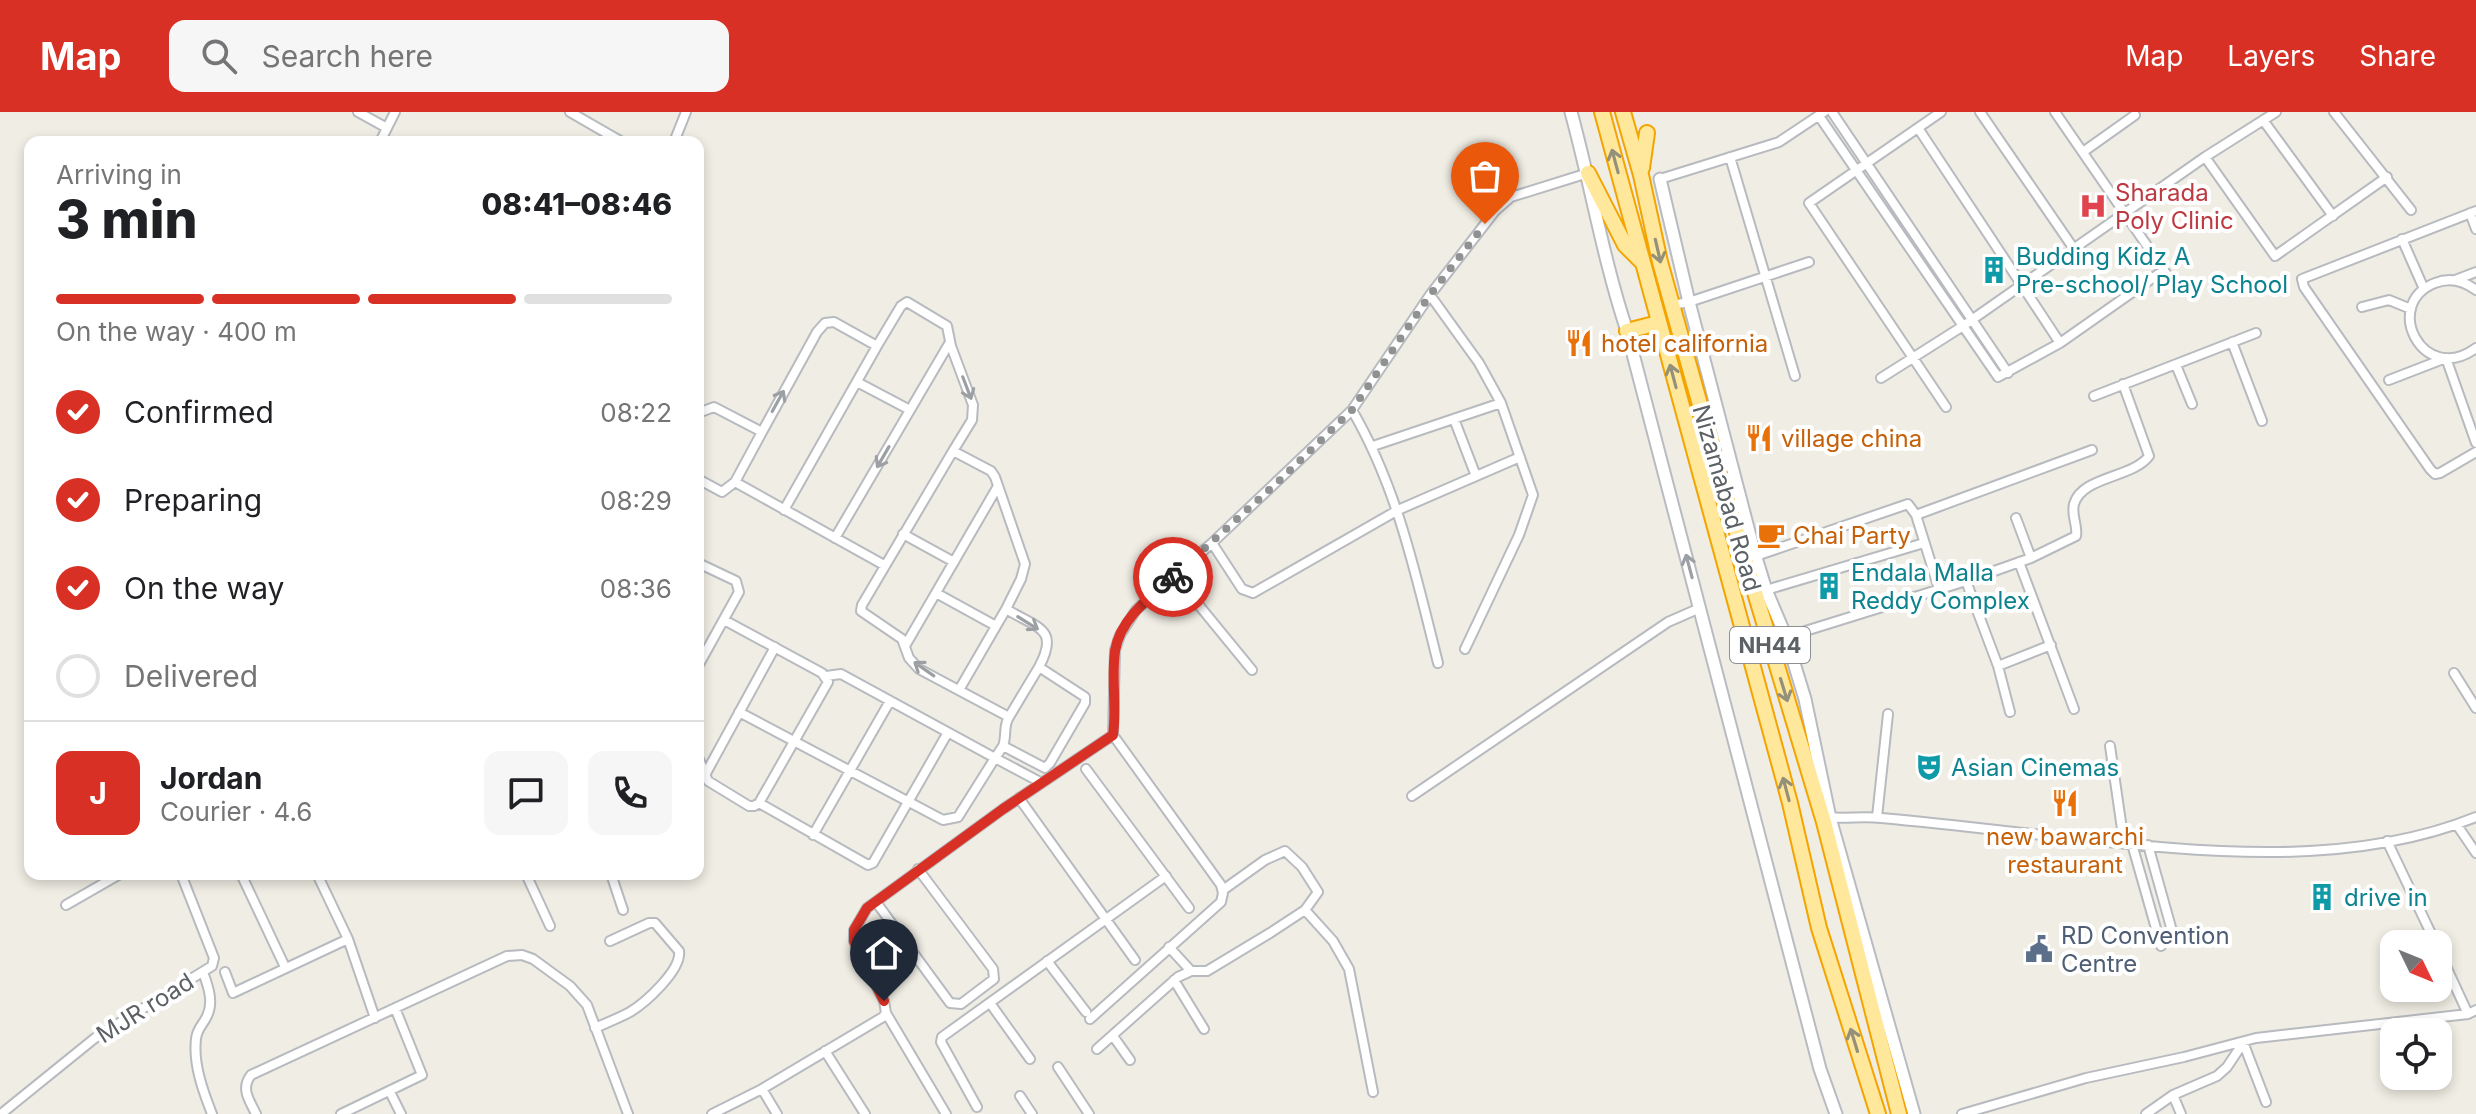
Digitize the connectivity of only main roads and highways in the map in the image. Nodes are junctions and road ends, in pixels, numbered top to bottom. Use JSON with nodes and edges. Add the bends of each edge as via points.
{"nodes":[{"id":1,"x":1571,"y":112,"type":"edge"},
{"id":2,"x":1602,"y":112,"type":"edge"},
{"id":3,"x":1623,"y":112,"type":"edge"},
{"id":4,"x":1647,"y":133,"type":"dead end"},
{"id":5,"x":1588,"y":173,"type":"junction"},
{"id":6,"x":1641,"y":175,"type":"junction"},
{"id":7,"x":1660,"y":179,"type":"road end"},
{"id":8,"x":1643,"y":263,"type":"junction"},
{"id":9,"x":1658,"y":323,"type":"junction"},
{"id":10,"x":1627,"y":331,"type":"junction"},
{"id":11,"x":1826,"y":817,"type":"junction"},
{"id":12,"x":1836,"y":1114,"type":"edge"},
{"id":13,"x":1878,"y":1114,"type":"edge"},
{"id":14,"x":1899,"y":1114,"type":"edge"},
{"id":15,"x":1914,"y":1114,"type":"edge"}],
"edges":[{"from":1,"to":5,"type":"main road"},
{"from":8,"to":2,"type":"highway","name":"Nizamabad Road","number":"NH44","one_way":true},
{"from":3,"to":6,"type":"highway","name":"Nizamabad Road","number":"NH44"},
{"from":4,"to":6,"type":"highway"},
{"from":5,"to":8,"type":"highway","via":[[1625,245]]},
{"from":5,"to":10,"type":"main road"},
{"from":6,"to":11,"type":"highway","name":"Nizamabad Road","number":"NH44","one_way":true,"via":[[1720,476]]},
{"from":7,"to":11,"type":"main road","name":"Nizamabad Road","via":[[1756,556],[1805,699]]},
{"from":8,"to":9,"type":"highway","name":"Nizamabad Road","number":"NH44"},
{"from":9,"to":10,"type":"highway"},
{"from":13,"to":9,"type":"highway","name":"Nizamabad Road","number":"NH44","one_way":true,"via":[[1819,928],[1790,803]]},
{"from":12,"to":10,"type":"main road","one_way":true},
{"from":11,"to":14,"type":"highway","name":"Nizamabad Road","number":"NH44"},
{"from":11,"to":15,"type":"main road","name":"Nizamabad Road"}]}
